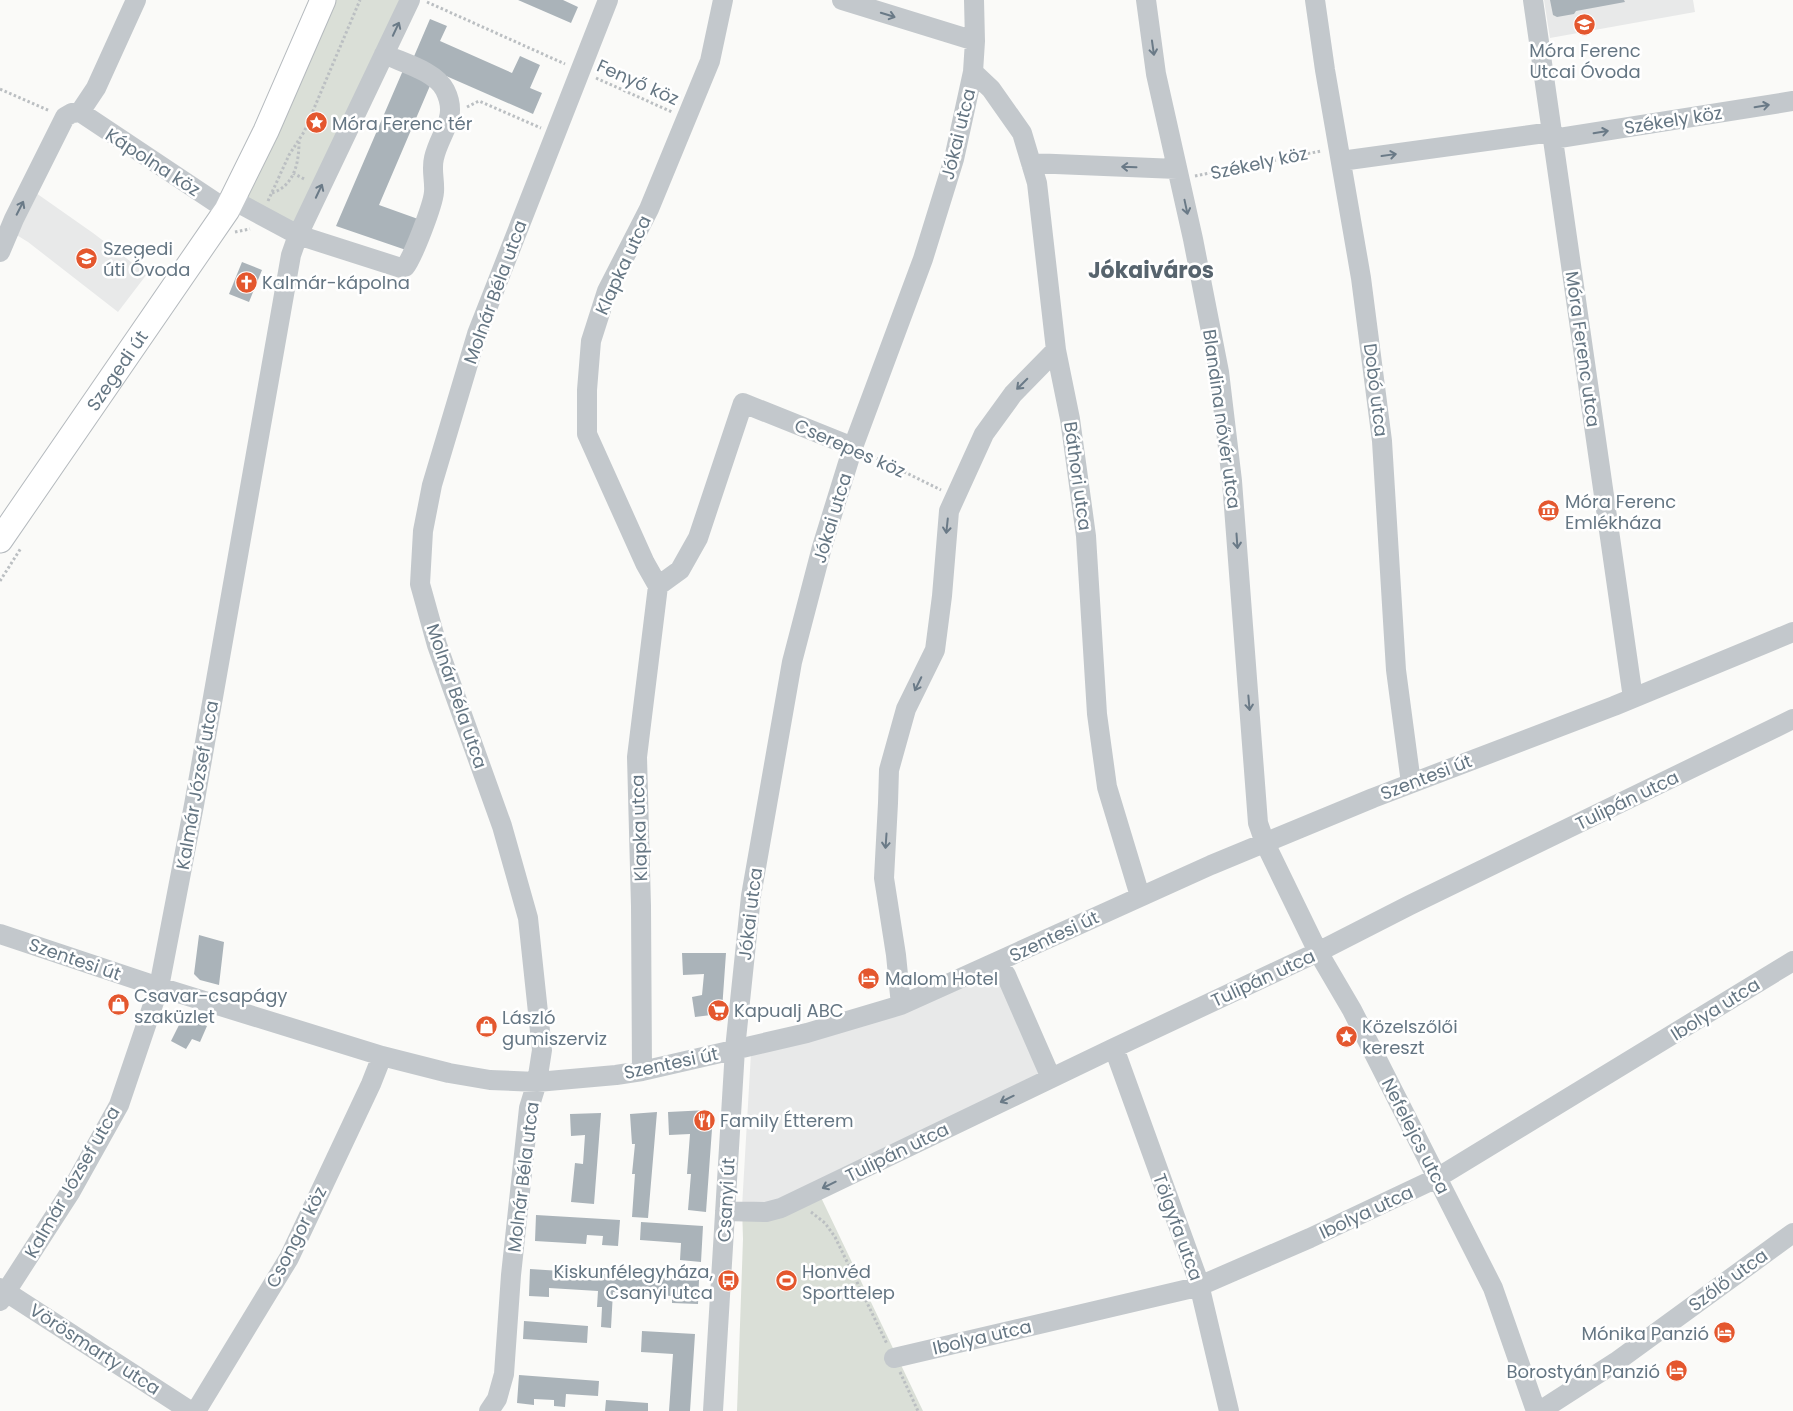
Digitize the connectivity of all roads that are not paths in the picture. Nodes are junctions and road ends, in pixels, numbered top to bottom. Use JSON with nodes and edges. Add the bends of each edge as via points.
{"nodes":[{"id":1,"x":136,"y":0,"type":"edge"},
{"id":2,"x":323,"y":0,"type":"edge"},
{"id":3,"x":410,"y":0,"type":"edge"},
{"id":4,"x":608,"y":0,"type":"edge"},
{"id":5,"x":723,"y":0,"type":"edge"},
{"id":6,"x":842,"y":0,"type":"edge"},
{"id":7,"x":974,"y":0,"type":"edge"},
{"id":8,"x":1146,"y":0,"type":"edge"},
{"id":9,"x":1315,"y":0,"type":"edge"},
{"id":10,"x":1533,"y":0,"type":"edge"},
{"id":11,"x":975,"y":42,"type":"junction"},
{"id":12,"x":384,"y":54,"type":"junction"},
{"id":13,"x":972,"y":72,"type":"junction"},
{"id":14,"x":1793,"y":101,"type":"edge"},
{"id":15,"x":73,"y":115,"type":"junction"},
{"id":16,"x":1553,"y":136,"type":"junction"},
{"id":17,"x":1339,"y":154,"type":"junction"},
{"id":18,"x":1031,"y":162,"type":"junction"},
{"id":19,"x":1179,"y":174,"type":"junction"},
{"id":20,"x":230,"y":205,"type":"junction"},
{"id":21,"x":298,"y":235,"type":"junction"},
{"id":22,"x":0,"y":252,"type":"edge"},
{"id":23,"x":1056,"y":350,"type":"junction"},
{"id":24,"x":853,"y":447,"type":"junction"},
{"id":25,"x":0,"y":538,"type":"edge"},
{"id":26,"x":658,"y":586,"type":"junction"},
{"id":27,"x":1793,"y":632,"type":"edge"},
{"id":28,"x":1633,"y":698,"type":"junction"},
{"id":29,"x":1793,"y":718,"type":"edge"},
{"id":30,"x":1411,"y":783,"type":"junction"},
{"id":31,"x":1265,"y":843,"type":"junction"},
{"id":32,"x":1140,"y":896,"type":"junction"},
{"id":33,"x":0,"y":934,"type":"edge"},
{"id":34,"x":1318,"y":952,"type":"junction"},
{"id":35,"x":1793,"y":961,"type":"edge"},
{"id":36,"x":997,"y":963,"type":"junction"},
{"id":37,"x":159,"y":987,"type":"junction"},
{"id":38,"x":901,"y":1005,"type":"junction"},
{"id":39,"x":1114,"y":1048,"type":"junction"},
{"id":40,"x":735,"y":1049,"type":"junction"},
{"id":41,"x":382,"y":1056,"type":"junction"},
{"id":42,"x":642,"y":1071,"type":"junction"},
{"id":43,"x":1051,"y":1078,"type":"junction"},
{"id":44,"x":537,"y":1082,"type":"junction"},
{"id":45,"x":1437,"y":1178,"type":"junction"},
{"id":46,"x":725,"y":1211,"type":"junction"},
{"id":47,"x":1793,"y":1232,"type":"edge"},
{"id":48,"x":1200,"y":1286,"type":"junction"},
{"id":49,"x":2,"y":1293,"type":"edge"},
{"id":50,"x":894,"y":1358,"type":"road end"},
{"id":51,"x":190,"y":1411,"type":"edge"},
{"id":52,"x":196,"y":1411,"type":"edge"},
{"id":53,"x":489,"y":1411,"type":"edge"},
{"id":54,"x":712,"y":1411,"type":"edge"},
{"id":55,"x":1229,"y":1411,"type":"edge"},
{"id":56,"x":1536,"y":1411,"type":"edge"},
{"id":57,"x":1540,"y":1411,"type":"edge"}],
"edges":[{"from":1,"to":15,"type":"street","via":[[96,88]]},
{"from":2,"to":20,"type":"main road"},
{"from":12,"to":3,"type":"street","one_way":true},
{"from":4,"to":44,"type":"street","name":"Molnár Béla utca","via":[[477,334],[432,485],[423,531],[420,584],[438,645],[502,826],[528,918],[542,1050]]},
{"from":5,"to":26,"type":"street","name":"Klapka utca","via":[[710,61],[649,209],[607,291],[591,341],[588,434]]},
{"from":6,"to":11,"type":"street","one_way":true},
{"from":7,"to":11,"type":"street","name":"Jókai utca"},
{"from":8,"to":19,"type":"street","name":"Blandina nővér utca","one_way":true,"via":[[1156,74]]},
{"from":9,"to":17,"type":"street","name":"Dobó utca"},
{"from":10,"to":16,"type":"street","name":"Móra Ferenc utca"},
{"from":11,"to":13,"type":"street","name":"Jókai utca"},
{"from":21,"to":12,"type":"street","one_way":true},
{"from":12,"to":21,"type":"street","via":[[433,76],[440,82],[450,103],[451,116],[434,157],[432,203],[405,267]]},
{"from":13,"to":18,"type":"street","name":"Báthori utca","via":[[991,89],[1022,133]]},
{"from":13,"to":24,"type":"street","name":"Jókai utca","via":[[954,159],[923,259]]},
{"from":16,"to":14,"type":"street","name":"Székely köz","one_way":true},
{"from":15,"to":20,"type":"street","name":"Kápolna köz"},
{"from":22,"to":15,"type":"street","one_way":true,"via":[[14,219]]},
{"from":17,"to":16,"type":"street","name":"Székely köz","one_way":true},
{"from":16,"to":28,"type":"street","name":"Móra Ferenc utca"},
{"from":17,"to":30,"type":"street","name":"Dobó utca","via":[[1362,278],[1382,441],[1396,670]]},
{"from":19,"to":18,"type":"street","one_way":true},
{"from":18,"to":23,"type":"street","name":"Báthori utca","via":[[1037,183]]},
{"from":19,"to":31,"type":"street","name":"Blandina nővér utca","one_way":true,"via":[[1219,372],[1232,481],[1258,823]]},
{"from":20,"to":21,"type":"street"},
{"from":20,"to":25,"type":"main road","name":"Szegedi út"},
{"from":21,"to":37,"type":"street","name":"Kalmár József utca","via":[[291,255]]},
{"from":23,"to":32,"type":"street","name":"Báthori utca","via":[[1070,420],[1086,536],[1097,714],[1106,778]]},
{"from":23,"to":38,"type":"street","one_way":true,"via":[[1012,394],[984,434],[949,511],[935,650],[906,709],[889,770],[884,878]]},
{"from":24,"to":26,"type":"street","name":"Cserepes köz","via":[[743,403],[698,538],[680,570]]},
{"from":24,"to":40,"type":"street","name":"Jókai utca","via":[[822,547],[792,662],[751,896]]},
{"from":26,"to":42,"type":"street","name":"Klapka utca","via":[[637,757]]},
{"from":27,"to":28,"type":"street","name":"Szentesi út"},
{"from":28,"to":30,"type":"street","name":"Szentesi út"},
{"from":29,"to":34,"type":"street","name":"Tulipán utca"},
{"from":30,"to":31,"type":"street","name":"Szentesi út"},
{"from":31,"to":32,"type":"street","name":"Szentesi út"},
{"from":31,"to":34,"type":"street","name":"Nefelejcs utca"},
{"from":32,"to":36,"type":"street","name":"Szentesi út"},
{"from":33,"to":37,"type":"street","name":"Szentesi út"},
{"from":34,"to":39,"type":"street","name":"Tulipán utca"},
{"from":34,"to":45,"type":"street","name":"Nefelejcs utca","via":[[1352,1010]]},
{"from":35,"to":45,"type":"street","name":"Ibolya utca"},
{"from":36,"to":38,"type":"street","name":"Szentesi út"},
{"from":36,"to":43,"type":"street","via":[[1006,975]]},
{"from":37,"to":41,"type":"street","name":"Szentesi út"},
{"from":37,"to":49,"type":"street","name":"Kalmár József utca","via":[[119,1105],[71,1191]]},
{"from":38,"to":40,"type":"street","name":"Szentesi út","via":[[807,1033]]},
{"from":39,"to":43,"type":"street","name":"Tulipán utca"},
{"from":39,"to":48,"type":"street","name":"Tölgyfa utca"},
{"from":40,"to":42,"type":"street","name":"Szentesi út"},
{"from":40,"to":46,"type":"street","name":"Csanyi út"},
{"from":41,"to":44,"type":"street","name":"Szentesi út","via":[[490,1080]]},
{"from":41,"to":52,"type":"street","name":"Csongor köz","via":[[372,1084],[289,1258]]},
{"from":42,"to":44,"type":"street","name":"Szentesi út"},
{"from":43,"to":46,"type":"street","name":"Tulipán utca","one_way":true,"via":[[793,1203],[766,1212]]},
{"from":44,"to":53,"type":"street","name":"Molnár Béla utca","via":[[529,1108],[504,1374],[497,1399]]},
{"from":45,"to":48,"type":"street","name":"Ibolya utca"},
{"from":45,"to":56,"type":"street","name":"Nefelejcs utca","via":[[1494,1288]]},
{"from":46,"to":54,"type":"street","name":"Csanyi út"},
{"from":47,"to":57,"type":"street","name":"Szőlő utca","via":[[1616,1362]]},
{"from":48,"to":50,"type":"street","name":"Ibolya utca"},
{"from":48,"to":55,"type":"street","name":"Tölgyfa utca"},
{"from":49,"to":51,"type":"street","name":"Vörösmarty utca"}]}
